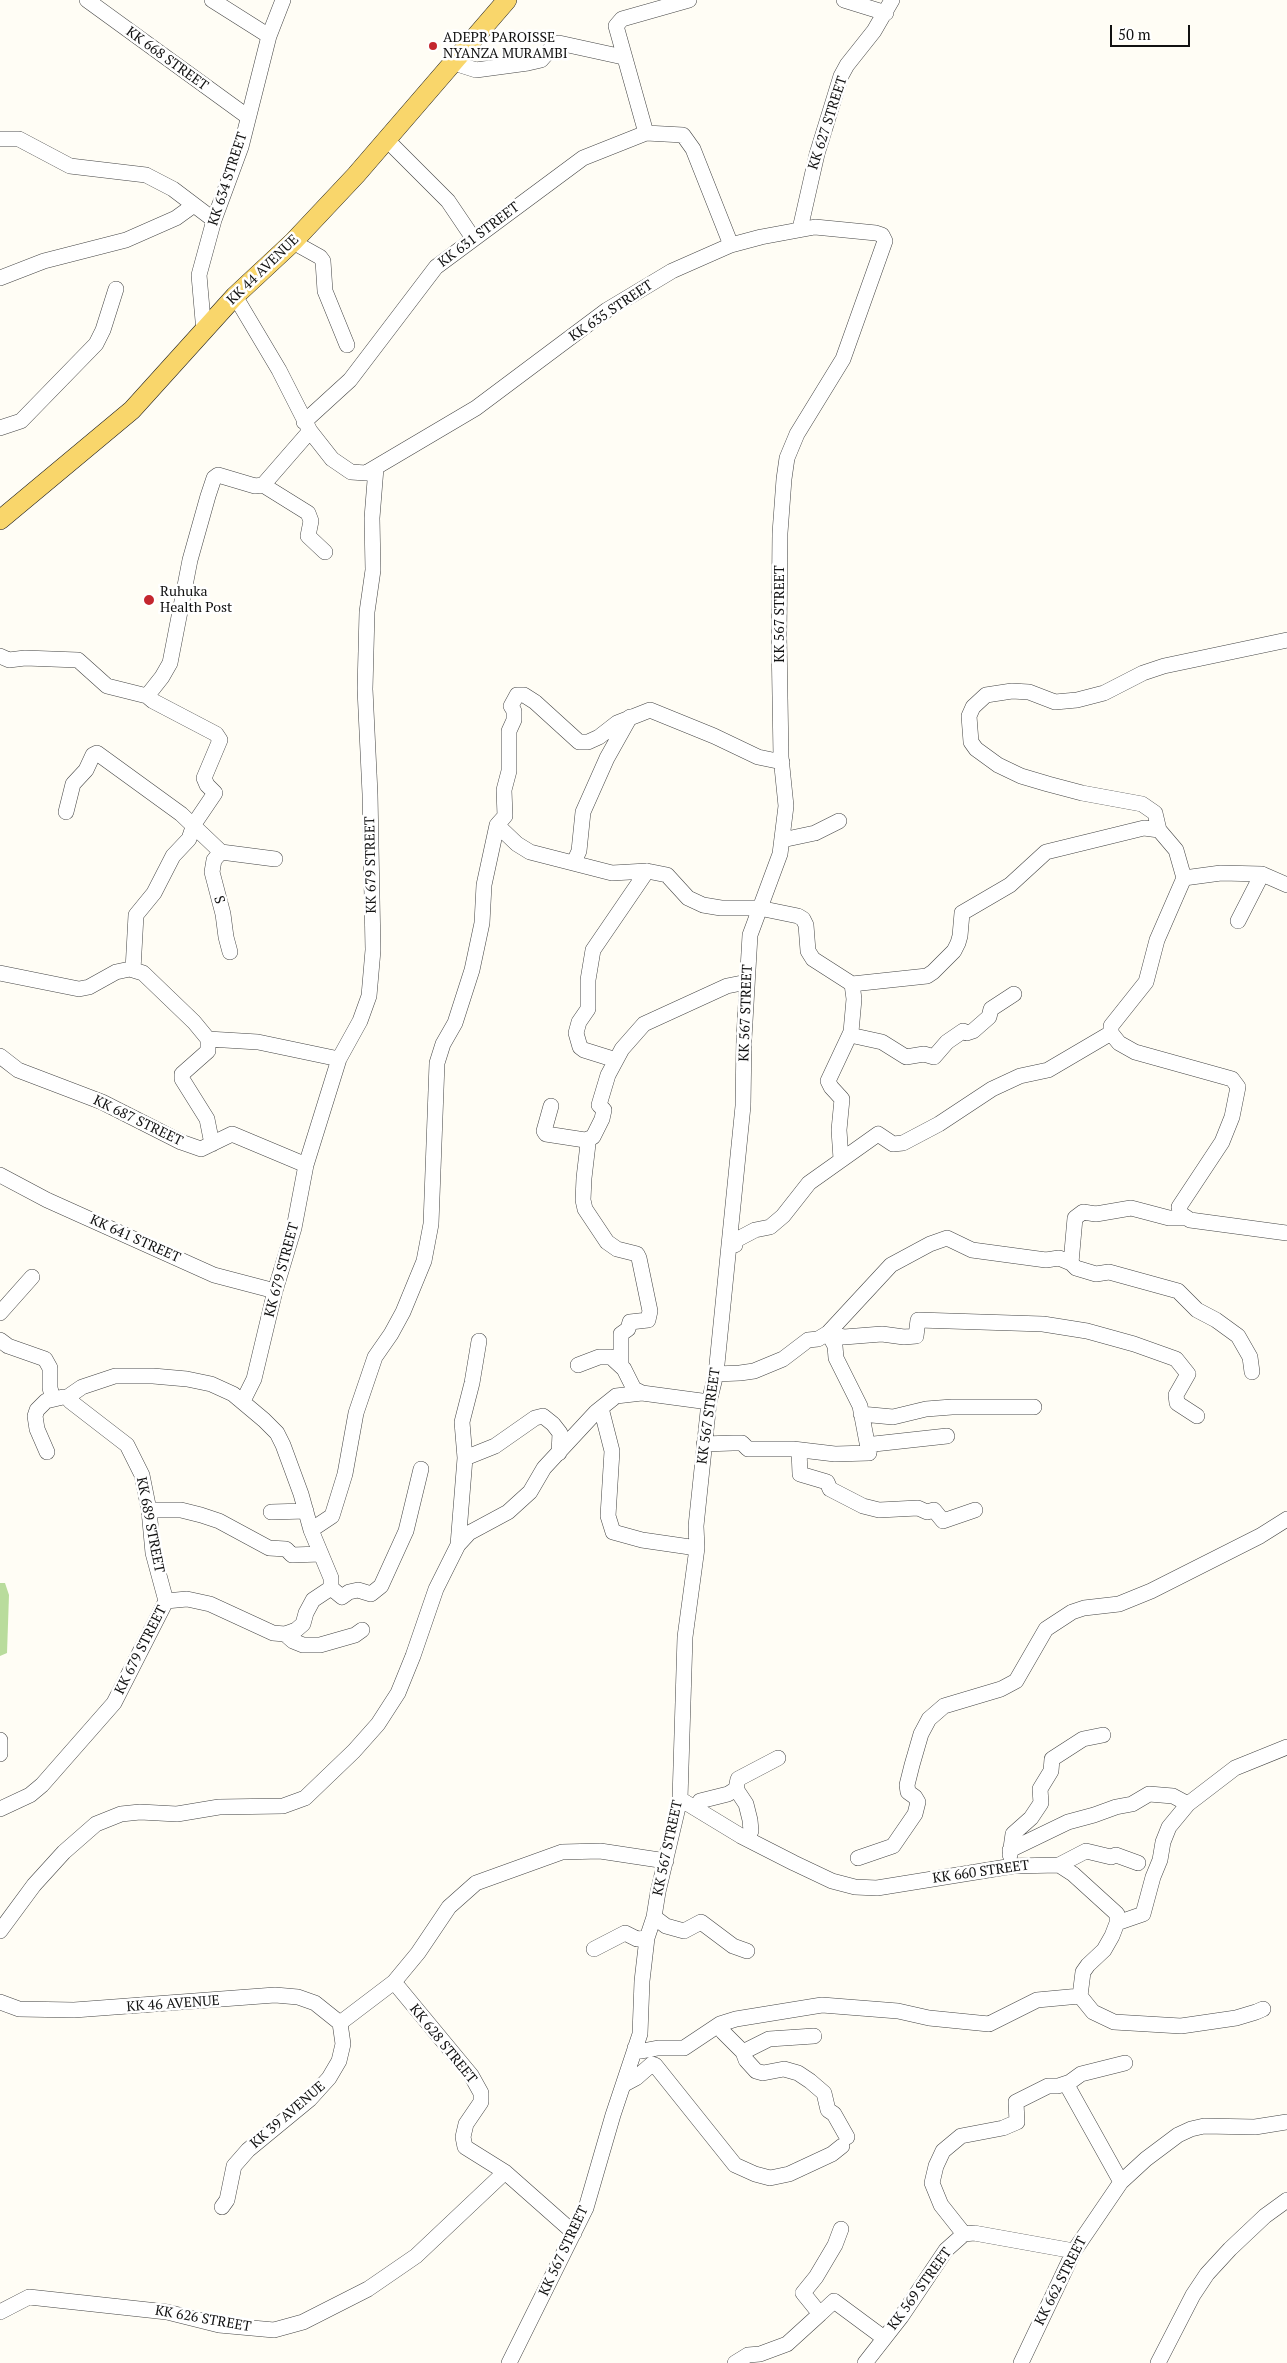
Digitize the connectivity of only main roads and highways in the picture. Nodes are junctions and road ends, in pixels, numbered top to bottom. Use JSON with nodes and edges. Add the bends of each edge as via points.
{"nodes":[{"id":1,"x":506,"y":0,"type":"edge"},
{"id":2,"x":0,"y":520,"type":"edge"}],
"edges":[{"from":1,"to":2,"type":"main road","name":"KK 44 AVENUE","via":[[387,140],[293,242],[234,296],[132,410]]}]}
